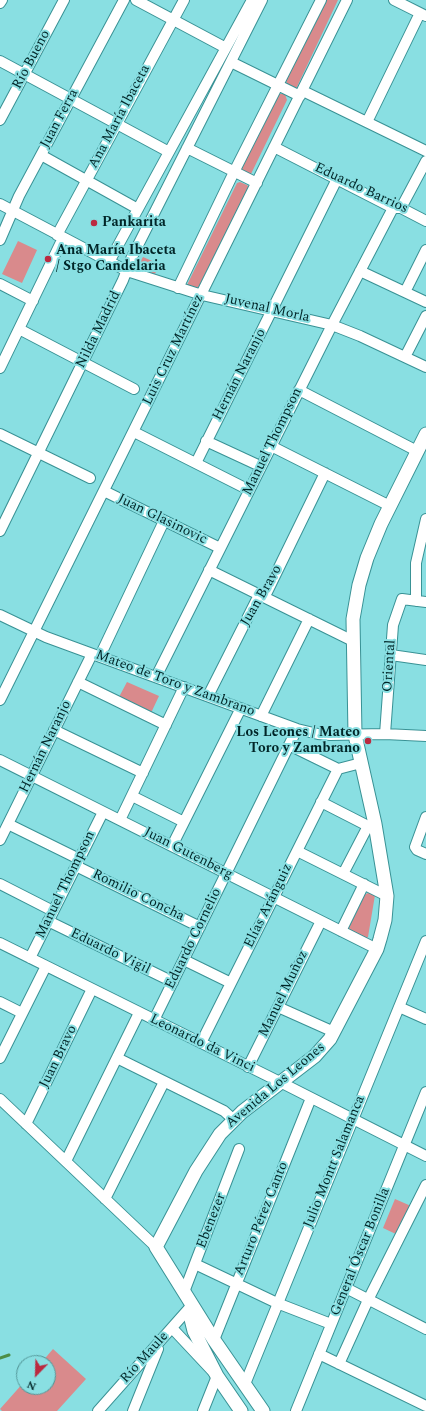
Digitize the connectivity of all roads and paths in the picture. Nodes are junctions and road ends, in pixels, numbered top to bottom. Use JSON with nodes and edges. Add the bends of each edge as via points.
{"nodes":[{"id":1,"x":2,"y":0,"type":"edge"},
{"id":2,"x":64,"y":0,"type":"edge"},
{"id":3,"x":124,"y":0,"type":"edge"},
{"id":4,"x":136,"y":0,"type":"edge"},
{"id":5,"x":184,"y":0,"type":"edge"},
{"id":6,"x":252,"y":0,"type":"edge"},
{"id":7,"x":262,"y":0,"type":"edge"},
{"id":8,"x":321,"y":0,"type":"edge"},
{"id":9,"x":347,"y":0,"type":"edge"},
{"id":10,"x":394,"y":0,"type":"edge"},
{"id":11,"x":0,"y":3,"type":"edge"},
{"id":12,"x":423,"y":15,"type":"edge"},
{"id":13,"x":173,"y":20,"type":"junction"},
{"id":14,"x":226,"y":48,"type":"junction"},
{"id":15,"x":0,"y":61,"type":"edge"},
{"id":16,"x":231,"y":62,"type":"junction"},
{"id":17,"x":25,"y":74,"type":"junction"},
{"id":18,"x":278,"y":86,"type":"junction"},
{"id":19,"x":301,"y":94,"type":"junction"},
{"id":20,"x":71,"y":99,"type":"junction"},
{"id":21,"x":0,"y":120,"type":"edge"},
{"id":22,"x":367,"y":122,"type":"junction"},
{"id":23,"x":117,"y":124,"type":"junction"},
{"id":24,"x":274,"y":147,"type":"junction"},
{"id":25,"x":187,"y":148,"type":"junction"},
{"id":26,"x":426,"y":151,"type":"edge"},
{"id":27,"x":169,"y":152,"type":"junction"},
{"id":28,"x":40,"y":155,"type":"junction"},
{"id":29,"x":426,"y":161,"type":"edge"},
{"id":30,"x":234,"y":172,"type":"junction"},
{"id":31,"x":337,"y":179,"type":"junction"},
{"id":32,"x":86,"y":181,"type":"junction"},
{"id":33,"x":257,"y":183,"type":"junction"},
{"id":34,"x":0,"y":204,"type":"edge"},
{"id":35,"x":397,"y":208,"type":"junction"},
{"id":36,"x":138,"y":209,"type":"junction"},
{"id":37,"x":13,"y":211,"type":"junction"},
{"id":38,"x":426,"y":220,"type":"edge"},
{"id":39,"x":60,"y":236,"type":"junction"},
{"id":40,"x":0,"y":240,"type":"edge"},
{"id":41,"x":426,"y":250,"type":"edge"},
{"id":42,"x":109,"y":262,"type":"junction"},
{"id":43,"x":127,"y":271,"type":"junction"},
{"id":44,"x":360,"y":271,"type":"junction"},
{"id":45,"x":0,"y":284,"type":"edge"},
{"id":46,"x":178,"y":288,"type":"junction"},
{"id":47,"x":405,"y":292,"type":"junction"},
{"id":48,"x":202,"y":295,"type":"junction"},
{"id":49,"x":33,"y":301,"type":"junction"},
{"id":50,"x":426,"y":302,"type":"edge"},
{"id":51,"x":272,"y":310,"type":"junction"},
{"id":52,"x":426,"y":316,"type":"edge"},
{"id":53,"x":332,"y":324,"type":"junction"},
{"id":54,"x":19,"y":329,"type":"junction"},
{"id":55,"x":2,"y":357,"type":"edge"},
{"id":56,"x":405,"y":357,"type":"junction"},
{"id":57,"x":83,"y":362,"type":"junction"},
{"id":58,"x":426,"y":367,"type":"edge"},
{"id":59,"x":0,"y":368,"type":"edge"},
{"id":60,"x":134,"y":389,"type":"dead end"},
{"id":61,"x":299,"y":390,"type":"junction"},
{"id":62,"x":134,"y":432,"type":"junction"},
{"id":63,"x":0,"y":434,"type":"edge"},
{"id":64,"x":426,"y":434,"type":"edge"},
{"id":65,"x":206,"y":441,"type":"junction"},
{"id":66,"x":271,"y":446,"type":"junction"},
{"id":67,"x":417,"y":451,"type":"junction"},
{"id":68,"x":38,"y":453,"type":"junction"},
{"id":69,"x":196,"y":463,"type":"junction"},
{"id":70,"x":260,"y":466,"type":"junction"},
{"id":71,"x":324,"y":473,"type":"junction"},
{"id":72,"x":90,"y":478,"type":"dead end"},
{"id":73,"x":249,"y":490,"type":"junction"},
{"id":74,"x":104,"y":491,"type":"junction"},
{"id":75,"x":390,"y":506,"type":"junction"},
{"id":76,"x":426,"y":519,"type":"edge"},
{"id":77,"x":164,"y":521,"type":"junction"},
{"id":78,"x":0,"y":531,"type":"edge"},
{"id":79,"x":220,"y":548,"type":"junction"},
{"id":80,"x":209,"y":570,"type":"junction"},
{"id":81,"x":262,"y":596,"type":"junction"},
{"id":82,"x":421,"y":601,"type":"edge"},
{"id":83,"x":0,"y":615,"type":"edge"},
{"id":84,"x":309,"y":619,"type":"junction"},
{"id":85,"x":34,"y":632,"type":"junction"},
{"id":86,"x":353,"y":641,"type":"junction"},
{"id":87,"x":96,"y":655,"type":"junction"},
{"id":88,"x":391,"y":655,"type":"junction"},
{"id":89,"x":426,"y":660,"type":"edge"},
{"id":90,"x":156,"y":677,"type":"junction"},
{"id":91,"x":78,"y":682,"type":"junction"},
{"id":92,"x":184,"y":687,"type":"junction"},
{"id":93,"x":208,"y":696,"type":"junction"},
{"id":94,"x":0,"y":700,"type":"edge"},
{"id":95,"x":241,"y":708,"type":"junction"},
{"id":96,"x":261,"y":716,"type":"junction"},
{"id":97,"x":166,"y":725,"type":"junction"},
{"id":98,"x":297,"y":729,"type":"junction"},
{"id":99,"x":54,"y":730,"type":"junction"},
{"id":100,"x":355,"y":734,"type":"junction"},
{"id":101,"x":385,"y":734,"type":"junction"},
{"id":102,"x":426,"y":736,"type":"edge"},
{"id":103,"x":289,"y":745,"type":"junction"},
{"id":104,"x":0,"y":760,"type":"edge"},
{"id":105,"x":361,"y":763,"type":"junction"},
{"id":106,"x":338,"y":769,"type":"junction"},
{"id":107,"x":143,"y":773,"type":"junction"},
{"id":108,"x":32,"y":776,"type":"junction"},
{"id":109,"x":132,"y":796,"type":"junction"},
{"id":110,"x":321,"y":802,"type":"junction"},
{"id":111,"x":103,"y":812,"type":"junction"},
{"id":112,"x":426,"y":817,"type":"edge"},
{"id":113,"x":120,"y":820,"type":"junction"},
{"id":114,"x":184,"y":822,"type":"junction"},
{"id":115,"x":8,"y":824,"type":"junction"},
{"id":116,"x":371,"y":825,"type":"junction"},
{"id":117,"x":0,"y":840,"type":"edge"},
{"id":118,"x":172,"y":846,"type":"junction"},
{"id":119,"x":297,"y":851,"type":"junction"},
{"id":120,"x":426,"y":854,"type":"edge"},
{"id":121,"x":77,"y":863,"type":"junction"},
{"id":122,"x":226,"y":873,"type":"junction"},
{"id":123,"x":343,"y":874,"type":"junction"},
{"id":124,"x":0,"y":884,"type":"edge"},
{"id":125,"x":364,"y":884,"type":"junction"},
{"id":126,"x":387,"y":896,"type":"junction"},
{"id":127,"x":274,"y":897,"type":"junction"},
{"id":128,"x":53,"y":911,"type":"junction"},
{"id":129,"x":48,"y":921,"type":"junction"},
{"id":130,"x":321,"y":921,"type":"junction"},
{"id":131,"x":200,"y":927,"type":"junction"},
{"id":132,"x":341,"y":931,"type":"junction"},
{"id":133,"x":426,"y":941,"type":"edge"},
{"id":134,"x":0,"y":943,"type":"edge"},
{"id":135,"x":377,"y":949,"type":"junction"},
{"id":136,"x":30,"y":958,"type":"junction"},
{"id":137,"x":184,"y":960,"type":"junction"},
{"id":138,"x":46,"y":966,"type":"junction"},
{"id":139,"x":173,"y":982,"type":"junction"},
{"id":140,"x":231,"y":983,"type":"junction"},
{"id":141,"x":92,"y":989,"type":"junction"},
{"id":142,"x":0,"y":1002,"type":"edge"},
{"id":143,"x":278,"y":1007,"type":"junction"},
{"id":144,"x":399,"y":1007,"type":"junction"},
{"id":145,"x":22,"y":1013,"type":"junction"},
{"id":146,"x":139,"y":1013,"type":"junction"},
{"id":147,"x":426,"y":1019,"type":"edge"},
{"id":148,"x":154,"y":1020,"type":"junction"},
{"id":149,"x":334,"y":1032,"type":"junction"},
{"id":150,"x":201,"y":1043,"type":"junction"},
{"id":151,"x":0,"y":1058,"type":"edge"},
{"id":152,"x":117,"y":1058,"type":"junction"},
{"id":153,"x":248,"y":1067,"type":"junction"},
{"id":154,"x":164,"y":1082,"type":"junction"},
{"id":155,"x":282,"y":1082,"type":"junction"},
{"id":156,"x":426,"y":1092,"type":"edge"},
{"id":157,"x":0,"y":1098,"type":"edge"},
{"id":158,"x":311,"y":1098,"type":"junction"},
{"id":159,"x":352,"y":1119,"type":"junction"},
{"id":160,"x":234,"y":1120,"type":"junction"},
{"id":161,"x":26,"y":1124,"type":"junction"},
{"id":162,"x":404,"y":1145,"type":"junction"},
{"id":163,"x":239,"y":1149,"type":"dead end"},
{"id":164,"x":426,"y":1156,"type":"edge"},
{"id":165,"x":66,"y":1161,"type":"junction"},
{"id":166,"x":426,"y":1185,"type":"edge"},
{"id":167,"x":105,"y":1199,"type":"junction"},
{"id":168,"x":156,"y":1247,"type":"junction"},
{"id":169,"x":195,"y":1264,"type":"junction"},
{"id":170,"x":236,"y":1284,"type":"junction"},
{"id":171,"x":346,"y":1288,"type":"junction"},
{"id":172,"x":184,"y":1292,"type":"junction"},
{"id":173,"x":368,"y":1300,"type":"junction"},
{"id":174,"x":277,"y":1303,"type":"junction"},
{"id":175,"x":192,"y":1305,"type":"junction"},
{"id":176,"x":331,"y":1324,"type":"junction"},
{"id":177,"x":172,"y":1328,"type":"junction"},
{"id":178,"x":426,"y":1329,"type":"edge"},
{"id":179,"x":214,"y":1340,"type":"junction"},
{"id":180,"x":160,"y":1341,"type":"junction"},
{"id":181,"x":319,"y":1354,"type":"junction"},
{"id":182,"x":338,"y":1364,"type":"junction"},
{"id":183,"x":217,"y":1376,"type":"junction"},
{"id":184,"x":245,"y":1384,"type":"junction"},
{"id":185,"x":426,"y":1406,"type":"edge"},
{"id":186,"x":264,"y":1410,"type":"edge"},
{"id":187,"x":98,"y":1411,"type":"edge"},
{"id":188,"x":133,"y":1411,"type":"edge"},
{"id":189,"x":203,"y":1411,"type":"edge"},
{"id":190,"x":241,"y":1411,"type":"edge"},
{"id":191,"x":296,"y":1411,"type":"edge"}],
"edges":[{"from":1,"to":11,"type":"street"},
{"from":2,"to":17,"type":"street","name":"Río Bueno"},
{"from":3,"to":20,"type":"street","name":"Juan Ferra"},
{"from":4,"to":13,"type":"street"},
{"from":5,"to":13,"type":"street","name":"Ana María Ibaceta"},
{"from":6,"to":14,"type":"street"},
{"from":7,"to":16,"type":"street","name":"Nilda Madrid"},
{"from":8,"to":18,"type":"street","name":"Luis Cruz Martínez"},
{"from":9,"to":19,"type":"street","name":"Luis Cruz Martínez"},
{"from":10,"to":12,"type":"street"},
{"from":12,"to":22,"type":"street"},
{"from":13,"to":14,"type":"street"},
{"from":13,"to":23,"type":"street","name":"Ana María Ibaceta"},
{"from":14,"to":27,"type":"street"},
{"from":15,"to":17,"type":"street"},
{"from":16,"to":18,"type":"street"},
{"from":16,"to":25,"type":"street","name":"Nilda Madrid"},
{"from":17,"to":20,"type":"street"},
{"from":17,"to":21,"type":"street","name":"Río Bueno"},
{"from":18,"to":19,"type":"street"},
{"from":18,"to":30,"type":"street","name":"Luis Cruz Martínez"},
{"from":19,"to":22,"type":"street"},
{"from":19,"to":24,"type":"street","name":"Luis Cruz Martínez"},
{"from":20,"to":23,"type":"street"},
{"from":20,"to":28,"type":"street","name":"Juan Ferra"},
{"from":22,"to":26,"type":"street"},
{"from":23,"to":27,"type":"street"},
{"from":23,"to":32,"type":"street","name":"Ana María Ibaceta"},
{"from":24,"to":31,"type":"street","name":"Eduardo Barrios"},
{"from":24,"to":33,"type":"street","name":"Luis Cruz Martínez"},
{"from":25,"to":30,"type":"street"},
{"from":25,"to":43,"type":"street","name":"Nilda Madrid"},
{"from":27,"to":36,"type":"street"},
{"from":28,"to":32,"type":"street"},
{"from":28,"to":37,"type":"street","name":"Juan Ferra"},
{"from":29,"to":35,"type":"street","name":"Manuel Thompson"},
{"from":30,"to":33,"type":"street"},
{"from":30,"to":46,"type":"street","name":"Luis Cruz Martínez"},
{"from":31,"to":35,"type":"street","name":"Eduardo Barrios"},
{"from":31,"to":51,"type":"street","name":"Hernán Naranjo"},
{"from":32,"to":36,"type":"street"},
{"from":32,"to":39,"type":"street","name":"Ana María Ibaceta"},
{"from":33,"to":48,"type":"street","name":"Luis Cruz Martínez"},
{"from":34,"to":37,"type":"street","name":"Juvenal Morla"},
{"from":35,"to":38,"type":"street","name":"Eduardo Barrios"},
{"from":35,"to":44,"type":"street","name":"Manuel Thompson"},
{"from":36,"to":42,"type":"street"},
{"from":37,"to":39,"type":"street","name":"Juvenal Morla"},
{"from":37,"to":40,"type":"street","name":"Juan Ferra"},
{"from":39,"to":42,"type":"street","name":"Juvenal Morla"},
{"from":39,"to":49,"type":"street","name":"Ana María Ibaceta"},
{"from":41,"to":47,"type":"street"},
{"from":42,"to":43,"type":"street","name":"Juvenal Morla"},
{"from":43,"to":46,"type":"street","name":"Juvenal Morla"},
{"from":43,"to":57,"type":"street","name":"Nilda Madrid"},
{"from":44,"to":47,"type":"street"},
{"from":44,"to":53,"type":"street","name":"Manuel Thompson"},
{"from":45,"to":49,"type":"street"},
{"from":46,"to":48,"type":"street","name":"Juvenal Morla"},
{"from":47,"to":50,"type":"street"},
{"from":48,"to":51,"type":"street","name":"Juvenal Morla"},
{"from":48,"to":62,"type":"street","name":"Luis Cruz Martínez"},
{"from":49,"to":54,"type":"street","name":"Ana María Ibaceta"},
{"from":51,"to":53,"type":"street","name":"Juvenal Morla"},
{"from":51,"to":65,"type":"street","name":"Hernán Naranjo"},
{"from":52,"to":56,"type":"street"},
{"from":53,"to":56,"type":"street","name":"Juvenal Morla"},
{"from":53,"to":61,"type":"street","name":"Manuel Thompson"},
{"from":54,"to":55,"type":"street","name":"Ana María Ibaceta"},
{"from":54,"to":57,"type":"street"},
{"from":55,"to":59,"type":"street","name":"Ana María Ibaceta"},
{"from":56,"to":58,"type":"street","name":"Juvenal Morla"},
{"from":57,"to":60,"type":"street"},
{"from":57,"to":68,"type":"street","name":"Nilda Madrid"},
{"from":61,"to":66,"type":"street","name":"Manuel Thompson"},
{"from":61,"to":67,"type":"street"},
{"from":62,"to":69,"type":"street"},
{"from":62,"to":74,"type":"street","name":"Luis Cruz Martínez"},
{"from":63,"to":68,"type":"street"},
{"from":64,"to":67,"type":"main road","name":"Avenida Los Leones"},
{"from":65,"to":69,"type":"street","name":"Hernán Naranjo"},
{"from":65,"to":70,"type":"street"},
{"from":66,"to":70,"type":"street","name":"Manuel Thompson"},
{"from":66,"to":71,"type":"street"},
{"from":67,"to":75,"type":"main road","name":"Avenida Los Leones"},
{"from":68,"to":72,"type":"street"},
{"from":68,"to":78,"type":"street","name":"Nilda Madrid"},
{"from":69,"to":73,"type":"street"},
{"from":70,"to":73,"type":"street","name":"Manuel Thompson"},
{"from":71,"to":75,"type":"street"},
{"from":71,"to":81,"type":"street","name":"Juan Bravo","via":[[267,592]]},
{"from":73,"to":79,"type":"street","name":"Manuel Thompson"},
{"from":74,"to":77,"type":"street","name":"Juan Glasinovic"},
{"from":74,"to":85,"type":"street","name":"Luis Cruz Martínez"},
{"from":75,"to":86,"type":"main road","name":"Avenida Los Leones","via":[[362,572],[353,619]]},
{"from":76,"to":82,"type":"street","via":[[416,563]]},
{"from":77,"to":79,"type":"street","name":"Juan Glasinovic"},
{"from":77,"to":87,"type":"street","name":"Hernán Naranjo"},
{"from":79,"to":80,"type":"street","name":"Manuel Thompson"},
{"from":80,"to":81,"type":"street"},
{"from":80,"to":90,"type":"street","name":"Manuel Thompson"},
{"from":81,"to":84,"type":"street"},
{"from":81,"to":93,"type":"street","name":"Juan Bravo","via":[[257,599]]},
{"from":82,"to":88,"type":"street","name":"Oriental","via":[[402,599],[393,625]]},
{"from":83,"to":85,"type":"street","name":"Mateo de Toro y Zambrano"},
{"from":84,"to":86,"type":"street"},
{"from":84,"to":96,"type":"street"},
{"from":85,"to":87,"type":"street","name":"Mateo de Toro y Zambrano"},
{"from":85,"to":94,"type":"street","name":"Luis Cruz Martínez"},
{"from":86,"to":100,"type":"main road","name":"Avenida Los Leones"},
{"from":87,"to":90,"type":"street","name":"Mateo de Toro y Zambrano"},
{"from":87,"to":91,"type":"street","name":"Hernán Naranjo"},
{"from":88,"to":89,"type":"street"},
{"from":88,"to":101,"type":"street","name":"Oriental"},
{"from":90,"to":92,"type":"street","name":"Mateo de Toro y Zambrano"},
{"from":91,"to":97,"type":"street"},
{"from":91,"to":99,"type":"street","name":"Hernán Naranjo"},
{"from":92,"to":93,"type":"street","name":"Mateo de Toro y Zambrano"},
{"from":92,"to":97,"type":"street"},
{"from":93,"to":95,"type":"street","name":"Mateo de Toro y Zambrano"},
{"from":95,"to":96,"type":"street","name":"Mateo de Toro y Zambrano"},
{"from":95,"to":114,"type":"street"},
{"from":96,"to":98,"type":"street","name":"Mateo de Toro y Zambrano"},
{"from":97,"to":107,"type":"street"},
{"from":98,"to":100,"type":"street","name":"Mateo de Toro y Zambrano","via":[[318,734]]},
{"from":98,"to":103,"type":"street","name":"Eduardo Cornelio"},
{"from":99,"to":107,"type":"street"},
{"from":99,"to":108,"type":"street","name":"Hernán Naranjo"},
{"from":100,"to":101,"type":"street","name":"Mateo de Toro y Zambrano"},
{"from":100,"to":105,"type":"main road","name":"Avenida Los Leones"},
{"from":101,"to":102,"type":"street","name":"Mateo de Toro y Zambrano"},
{"from":103,"to":106,"type":"street"},
{"from":103,"to":122,"type":"street","name":"Eduardo Cornelio"},
{"from":104,"to":108,"type":"street","name":"Juan Gutenberg"},
{"from":105,"to":106,"type":"street"},
{"from":105,"to":116,"type":"main road","name":"Avenida Los Leones"},
{"from":106,"to":110,"type":"street","name":"Elías Aránguiz"},
{"from":107,"to":109,"type":"street"},
{"from":108,"to":111,"type":"street","name":"Juan Gutenberg"},
{"from":108,"to":115,"type":"street","name":"Hernán Naranjo"},
{"from":109,"to":113,"type":"street"},
{"from":109,"to":114,"type":"street"},
{"from":110,"to":116,"type":"street"},
{"from":110,"to":119,"type":"street","name":"Elías Aránguiz"},
{"from":111,"to":113,"type":"street","name":"Juan Gutenberg"},
{"from":111,"to":121,"type":"street","name":"Manuel Thompson"},
{"from":112,"to":120,"type":"street","via":[[415,847]]},
{"from":113,"to":118,"type":"street","name":"Juan Gutenberg"},
{"from":114,"to":118,"type":"street"},
{"from":115,"to":117,"type":"street","name":"Hernán Naranjo"},
{"from":115,"to":121,"type":"street","name":"Romilio Concha"},
{"from":116,"to":123,"type":"street"},
{"from":116,"to":126,"type":"main road","name":"Avenida Los Leones"},
{"from":118,"to":122,"type":"street","name":"Juan Gutenberg"},
{"from":119,"to":123,"type":"street"},
{"from":119,"to":127,"type":"street","name":"Elías Aránguiz"},
{"from":121,"to":128,"type":"street","name":"Manuel Thompson"},
{"from":121,"to":131,"type":"street","name":"Romilio Concha"},
{"from":122,"to":127,"type":"street","name":"Juan Gutenberg"},
{"from":122,"to":131,"type":"street","name":"Eduardo Cornelio"},
{"from":123,"to":125,"type":"street"},
{"from":124,"to":128,"type":"street"},
{"from":125,"to":126,"type":"street"},
{"from":125,"to":132,"type":"street"},
{"from":126,"to":135,"type":"main road","name":"Avenida Los Leones","via":[[385,920]]},
{"from":127,"to":130,"type":"street","name":"Juan Gutenberg"},
{"from":127,"to":140,"type":"street","name":"Elías Aránguiz"},
{"from":128,"to":129,"type":"street","name":"Manuel Thompson"},
{"from":129,"to":136,"type":"street","name":"Manuel Thompson"},
{"from":129,"to":139,"type":"street","name":"Eduardo Vigil"},
{"from":130,"to":132,"type":"street","name":"Juan Gutenberg"},
{"from":130,"to":143,"type":"street","name":"Manuel Muñoz"},
{"from":131,"to":137,"type":"street","name":"Eduardo Cornelio"},
{"from":132,"to":135,"type":"street","name":"Juan Gutenberg"},
{"from":133,"to":144,"type":"street","name":"Julio Montt Salamanca"},
{"from":134,"to":136,"type":"street","name":"Leonardo da Vinci"},
{"from":135,"to":149,"type":"main road","name":"Avenida Los Leones"},
{"from":136,"to":138,"type":"street","name":"Leonardo da Vinci"},
{"from":137,"to":139,"type":"street","name":"Eduardo Cornelio"},
{"from":137,"to":140,"type":"street"},
{"from":138,"to":141,"type":"street","name":"Leonardo da Vinci"},
{"from":138,"to":145,"type":"street"},
{"from":139,"to":148,"type":"street","name":"Eduardo Cornelio"},
{"from":140,"to":150,"type":"street","name":"Elías Aránguiz"},
{"from":141,"to":146,"type":"street","name":"Leonardo da Vinci"},
{"from":141,"to":161,"type":"street","name":"Juan Bravo"},
{"from":142,"to":145,"type":"street"},
{"from":143,"to":149,"type":"street"},
{"from":143,"to":153,"type":"street","name":"Manuel Muñoz"},
{"from":144,"to":147,"type":"street"},
{"from":144,"to":159,"type":"street","name":"Julio Montt Salamanca"},
{"from":145,"to":151,"type":"street"},
{"from":146,"to":148,"type":"street","name":"Leonardo da Vinci"},
{"from":146,"to":152,"type":"street"},
{"from":148,"to":150,"type":"street","name":"Leonardo da Vinci"},
{"from":149,"to":155,"type":"main road","name":"Avenida Los Leones","via":[[315,1056]]},
{"from":150,"to":153,"type":"street","name":"Leonardo da Vinci"},
{"from":152,"to":154,"type":"street"},
{"from":152,"to":165,"type":"street"},
{"from":153,"to":155,"type":"street","name":"Leonardo da Vinci"},
{"from":154,"to":160,"type":"street","via":[[224,1111]]},
{"from":154,"to":167,"type":"street"},
{"from":155,"to":158,"type":"street","name":"Leonardo da Vinci"},
{"from":155,"to":160,"type":"main road","name":"Avenida Los Leones"},
{"from":156,"to":162,"type":"street","name":"General Óscar Bonilla"},
{"from":157,"to":161,"type":"street"},
{"from":158,"to":159,"type":"street","name":"Leonardo da Vinci"},
{"from":158,"to":170,"type":"street","name":"Arturo Pérez Canto"},
{"from":159,"to":162,"type":"street","name":"Leonardo da Vinci"},
{"from":159,"to":174,"type":"street","name":"Julio Montt Salamanca"},
{"from":160,"to":168,"type":"main road","name":"Avenida Los Leones","via":[[220,1134],[202,1161]]},
{"from":161,"to":165,"type":"street"},
{"from":162,"to":164,"type":"street","name":"Leonardo da Vinci"},
{"from":162,"to":171,"type":"street","name":"General Óscar Bonilla"},
{"from":163,"to":169,"type":"street","name":"Ebenezer"},
{"from":165,"to":167,"type":"street"},
{"from":166,"to":173,"type":"street","name":"General Óscar Bonilla"},
{"from":167,"to":168,"type":"street"},
{"from":168,"to":172,"type":"main road"},
{"from":169,"to":170,"type":"street"},
{"from":169,"to":172,"type":"street","name":"Ebenezer"},
{"from":170,"to":174,"type":"street"},
{"from":170,"to":179,"type":"street","name":"Arturo Pérez Canto"},
{"from":171,"to":173,"type":"street"},
{"from":171,"to":176,"type":"street","name":"General Óscar Bonilla"},
{"from":172,"to":175,"type":"main road"},
{"from":173,"to":178,"type":"street"},
{"from":173,"to":182,"type":"street","name":"General Óscar Bonilla"},
{"from":174,"to":176,"type":"street"},
{"from":174,"to":184,"type":"street","name":"Julio Montt Salamanca"},
{"from":175,"to":177,"type":"street","name":"Río Maule"},
{"from":175,"to":179,"type":"main road"},
{"from":175,"to":183,"type":"main road","via":[[191,1319],[194,1332]]},
{"from":176,"to":181,"type":"street","name":"General Óscar Bonilla"},
{"from":177,"to":180,"type":"street","name":"Río Maule"},
{"from":177,"to":183,"type":"street"},
{"from":179,"to":184,"type":"main road"},
{"from":180,"to":187,"type":"street","name":"Río Maule"},
{"from":180,"to":188,"type":"street"},
{"from":181,"to":182,"type":"street"},
{"from":181,"to":191,"type":"street","name":"General Óscar Bonilla"},
{"from":182,"to":185,"type":"street"},
{"from":183,"to":189,"type":"street"},
{"from":183,"to":190,"type":"main road"},
{"from":184,"to":186,"type":"main road"}]}
